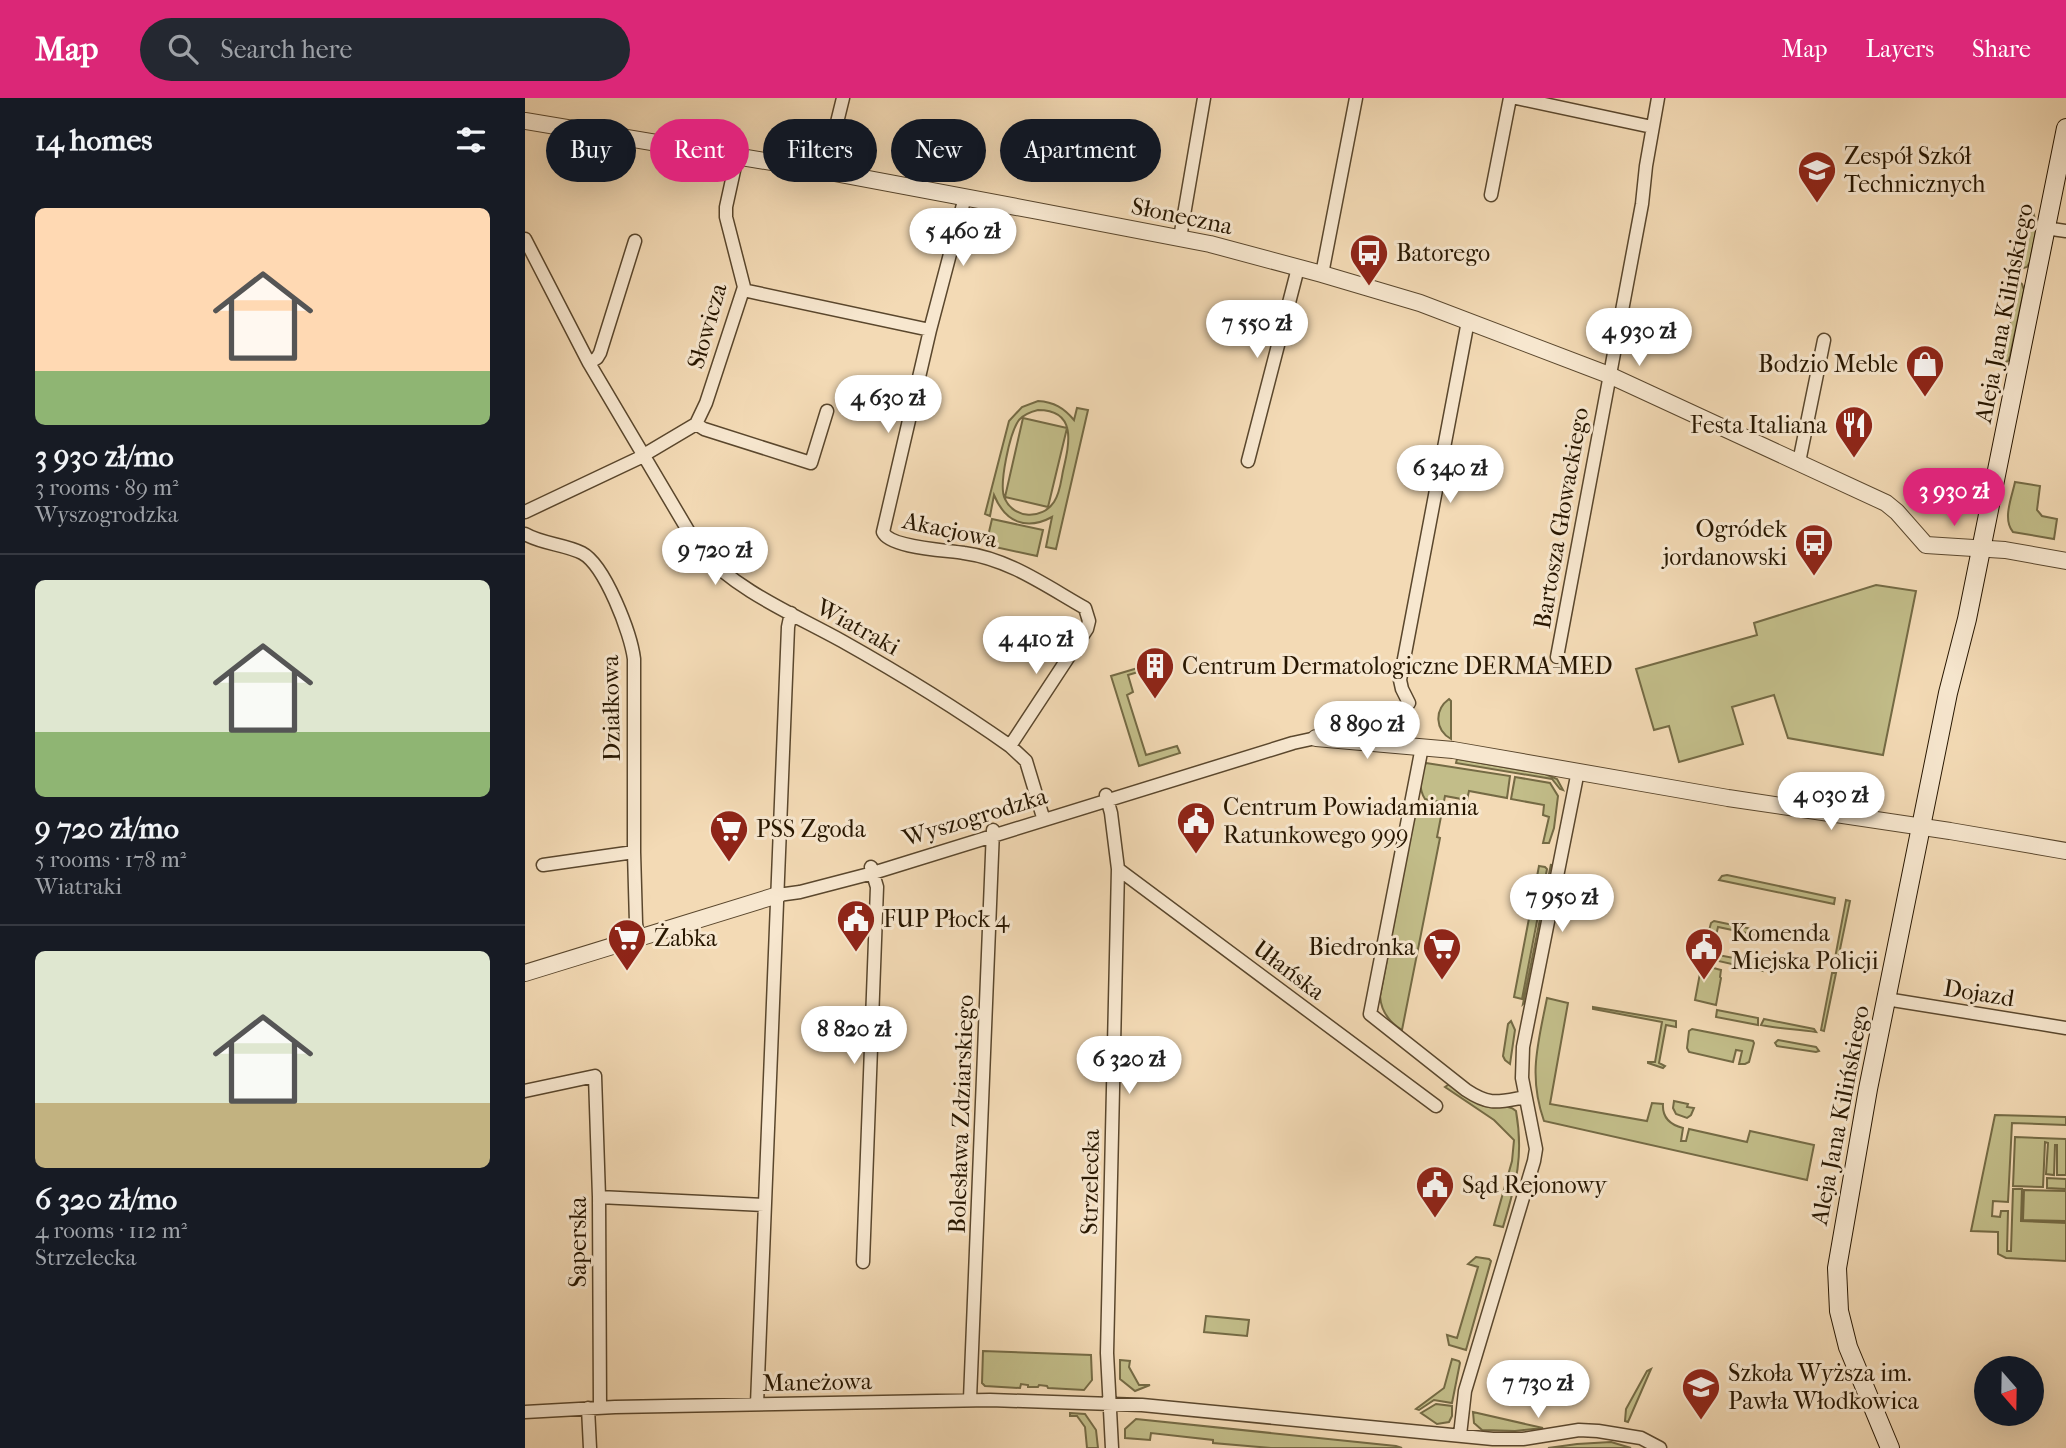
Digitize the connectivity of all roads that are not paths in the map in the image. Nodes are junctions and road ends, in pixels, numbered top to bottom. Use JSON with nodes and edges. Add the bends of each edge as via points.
{"nodes":[{"id":1,"x":843,"y":98,"type":"edge"},
{"id":2,"x":1204,"y":98,"type":"edge"},
{"id":3,"x":1356,"y":98,"type":"edge"},
{"id":4,"x":1510,"y":98,"type":"edge"},
{"id":5,"x":1517,"y":98,"type":"edge"},
{"id":6,"x":1658,"y":98,"type":"edge"},
{"id":7,"x":838,"y":119,"type":"edge"},
{"id":8,"x":525,"y":121,"type":"edge"},
{"id":9,"x":1653,"y":127,"type":"junction"},
{"id":10,"x":2066,"y":128,"type":"edge"},
{"id":11,"x":650,"y":142,"type":"edge"},
{"id":12,"x":877,"y":181,"type":"edge"},
{"id":13,"x":731,"y":182,"type":"edge"},
{"id":14,"x":1490,"y":195,"type":"dead end"},
{"id":15,"x":965,"y":197,"type":"junction"},
{"id":16,"x":2045,"y":228,"type":"junction"},
{"id":17,"x":2066,"y":232,"type":"edge"},
{"id":18,"x":1180,"y":238,"type":"junction"},
{"id":19,"x":525,"y":239,"type":"edge"},
{"id":20,"x":635,"y":241,"type":"dead end"},
{"id":21,"x":1298,"y":268,"type":"junction"},
{"id":22,"x":1322,"y":274,"type":"junction"},
{"id":23,"x":743,"y":290,"type":"junction"},
{"id":24,"x":1468,"y":321,"type":"junction"},
{"id":25,"x":930,"y":330,"type":"junction"},
{"id":26,"x":1823,"y":341,"type":"dead end"},
{"id":27,"x":589,"y":363,"type":"junction"},
{"id":28,"x":1609,"y":375,"type":"junction"},
{"id":29,"x":827,"y":411,"type":"dead end"},
{"id":30,"x":696,"y":424,"type":"junction"},
{"id":31,"x":643,"y":456,"type":"junction"},
{"id":32,"x":1248,"y":461,"type":"dead end"},
{"id":33,"x":1799,"y":462,"type":"junction"},
{"id":34,"x":525,"y":512,"type":"edge"},
{"id":35,"x":525,"y":534,"type":"edge"},
{"id":36,"x":1981,"y":548,"type":"junction"},
{"id":37,"x":2066,"y":561,"type":"edge"},
{"id":38,"x":791,"y":613,"type":"junction"},
{"id":39,"x":1557,"y":657,"type":"dead end"},
{"id":40,"x":1409,"y":703,"type":"dead end"},
{"id":41,"x":1316,"y":738,"type":"joint"},
{"id":42,"x":1010,"y":746,"type":"junction"},
{"id":43,"x":1422,"y":747,"type":"junction"},
{"id":44,"x":1578,"y":771,"type":"junction"},
{"id":45,"x":1107,"y":798,"type":"junction"},
{"id":46,"x":1042,"y":814,"type":"dead end"},
{"id":47,"x":1921,"y":827,"type":"junction"},
{"id":48,"x":993,"y":833,"type":"junction"},
{"id":49,"x":2066,"y":851,"type":"edge"},
{"id":50,"x":634,"y":852,"type":"junction"},
{"id":51,"x":543,"y":865,"type":"dead end"},
{"id":52,"x":1118,"y":869,"type":"junction"},
{"id":53,"x":872,"y":870,"type":"junction"},
{"id":54,"x":778,"y":895,"type":"junction"},
{"id":55,"x":638,"y":937,"type":"junction"},
{"id":56,"x":525,"y":972,"type":"edge"},
{"id":57,"x":1886,"y":999,"type":"junction"},
{"id":58,"x":2066,"y":1028,"type":"edge"},
{"id":59,"x":525,"y":1091,"type":"edge"},
{"id":60,"x":1525,"y":1097,"type":"junction"},
{"id":61,"x":1436,"y":1106,"type":"dead end"},
{"id":62,"x":599,"y":1197,"type":"junction"},
{"id":63,"x":764,"y":1205,"type":"junction"},
{"id":64,"x":863,"y":1262,"type":"dead end"},
{"id":65,"x":970,"y":1399,"type":"junction"},
{"id":66,"x":757,"y":1404,"type":"junction"},
{"id":67,"x":1109,"y":1404,"type":"junction"},
{"id":68,"x":594,"y":1408,"type":"junction"},
{"id":69,"x":525,"y":1412,"type":"edge"},
{"id":70,"x":1460,"y":1435,"type":"junction"},
{"id":71,"x":590,"y":1448,"type":"edge"},
{"id":72,"x":1112,"y":1448,"type":"edge"},
{"id":73,"x":1659,"y":1448,"type":"edge"},
{"id":74,"x":1890,"y":1448,"type":"edge"}],
"edges":[{"from":1,"to":7,"type":"street"},
{"from":2,"to":18,"type":"street"},
{"from":3,"to":22,"type":"street"},
{"from":4,"to":14,"type":"street"},
{"from":5,"to":9,"type":"street"},
{"from":6,"to":9,"type":"street","name":"Bartosza Głowackiego"},
{"from":8,"to":11,"type":"street","name":"Słoneczna"},
{"from":9,"to":28,"type":"street","name":"Bartosza Głowackiego"},
{"from":10,"to":16,"type":"main road","name":"Aleja Jana Kilińskiego"},
{"from":12,"to":15,"type":"street","name":"Słoneczna"},
{"from":13,"to":23,"type":"street","name":"Słowicza","via":[[726,217]]},
{"from":15,"to":18,"type":"street","name":"Słoneczna"},
{"from":15,"to":25,"type":"street"},
{"from":16,"to":17,"type":"street"},
{"from":16,"to":36,"type":"main road","name":"Aleja Jana Kilińskiego"},
{"from":18,"to":21,"type":"street","name":"Słoneczna"},
{"from":19,"to":27,"type":"street","name":"Wiatraki"},
{"from":20,"to":27,"type":"street","via":[[600,353]]},
{"from":21,"to":22,"type":"street","name":"Słoneczna"},
{"from":21,"to":32,"type":"street"},
{"from":22,"to":24,"type":"street","name":"Słoneczna"},
{"from":23,"to":25,"type":"street"},
{"from":23,"to":30,"type":"street","name":"Słowicza"},
{"from":24,"to":28,"type":"street","name":"Słoneczna"},
{"from":24,"to":40,"type":"street","via":[[1400,680]]},
{"from":25,"to":42,"type":"street","name":"Akacjowa","via":[[883,525],[885,537],[999,561],[1085,608],[1089,621]]},
{"from":26,"to":33,"type":"street"},
{"from":27,"to":31,"type":"street","name":"Wiatraki"},
{"from":28,"to":33,"type":"street","name":"Słoneczna"},
{"from":28,"to":39,"type":"street","name":"Bartosza Głowackiego"},
{"from":29,"to":30,"type":"street","via":[[811,463]]},
{"from":30,"to":31,"type":"street"},
{"from":31,"to":34,"type":"street"},
{"from":31,"to":38,"type":"street","name":"Wiatraki","via":[[699,549],[741,586]]},
{"from":33,"to":36,"type":"street","name":"Słoneczna","via":[[1885,503],[1926,545]]},
{"from":35,"to":50,"type":"street","name":"Działkowa","via":[[584,554],[595,564],[630,635],[634,659]]},
{"from":36,"to":37,"type":"street"},
{"from":36,"to":47,"type":"main road","name":"Aleja Jana Kilińskiego"},
{"from":38,"to":42,"type":"street","name":"Wiatraki","via":[[893,670]]},
{"from":38,"to":54,"type":"street"},
{"from":41,"to":43,"type":"street"},
{"from":41,"to":45,"type":"street","name":"Wyszogrodzka"},
{"from":42,"to":46,"type":"street","name":"Wiatraki","via":[[1026,761]]},
{"from":43,"to":44,"type":"street"},
{"from":43,"to":60,"type":"street","via":[[1370,1014],[1481,1100]]},
{"from":44,"to":47,"type":"street"},
{"from":44,"to":60,"type":"street","via":[[1523,1047]]},
{"from":45,"to":48,"type":"street","name":"Wyszogrodzka"},
{"from":45,"to":52,"type":"street","name":"Strzelecka"},
{"from":47,"to":49,"type":"street"},
{"from":47,"to":57,"type":"main road","name":"Aleja Jana Kilińskiego"},
{"from":48,"to":53,"type":"street","name":"Wyszogrodzka"},
{"from":48,"to":65,"type":"street","name":"Bolesława Zdziarskiego"},
{"from":50,"to":51,"type":"street"},
{"from":50,"to":55,"type":"street","name":"Działkowa"},
{"from":52,"to":61,"type":"street","name":"Ułańska"},
{"from":52,"to":67,"type":"street","name":"Strzelecka"},
{"from":53,"to":54,"type":"street","name":"Wyszogrodzka"},
{"from":53,"to":64,"type":"street","via":[[877,887]]},
{"from":54,"to":55,"type":"street","name":"Wyszogrodzka"},
{"from":54,"to":63,"type":"street"},
{"from":55,"to":56,"type":"street","name":"Wyszogrodzka"},
{"from":57,"to":58,"type":"street","name":"Dojazd"},
{"from":57,"to":74,"type":"main road","name":"Aleja Jana Kilińskiego","via":[[1836,1279],[1847,1347]]},
{"from":59,"to":62,"type":"street","name":"Saperska","via":[[595,1076]]},
{"from":60,"to":70,"type":"street","via":[[1536,1149],[1534,1161],[1465,1391]]},
{"from":62,"to":63,"type":"street"},
{"from":62,"to":68,"type":"street","name":"Saperska"},
{"from":63,"to":66,"type":"street"},
{"from":65,"to":66,"type":"street","name":"Maneżowa"},
{"from":65,"to":67,"type":"street","name":"Maneżowa"},
{"from":66,"to":68,"type":"street","name":"Maneżowa"},
{"from":67,"to":70,"type":"street"},
{"from":67,"to":72,"type":"street","name":"Strzelecka"},
{"from":68,"to":69,"type":"street","name":"Maneżowa"},
{"from":68,"to":71,"type":"street","name":"Saperska"},
{"from":70,"to":73,"type":"street","via":[[1523,1439],[1579,1430],[1612,1432],[1641,1438]]}]}
